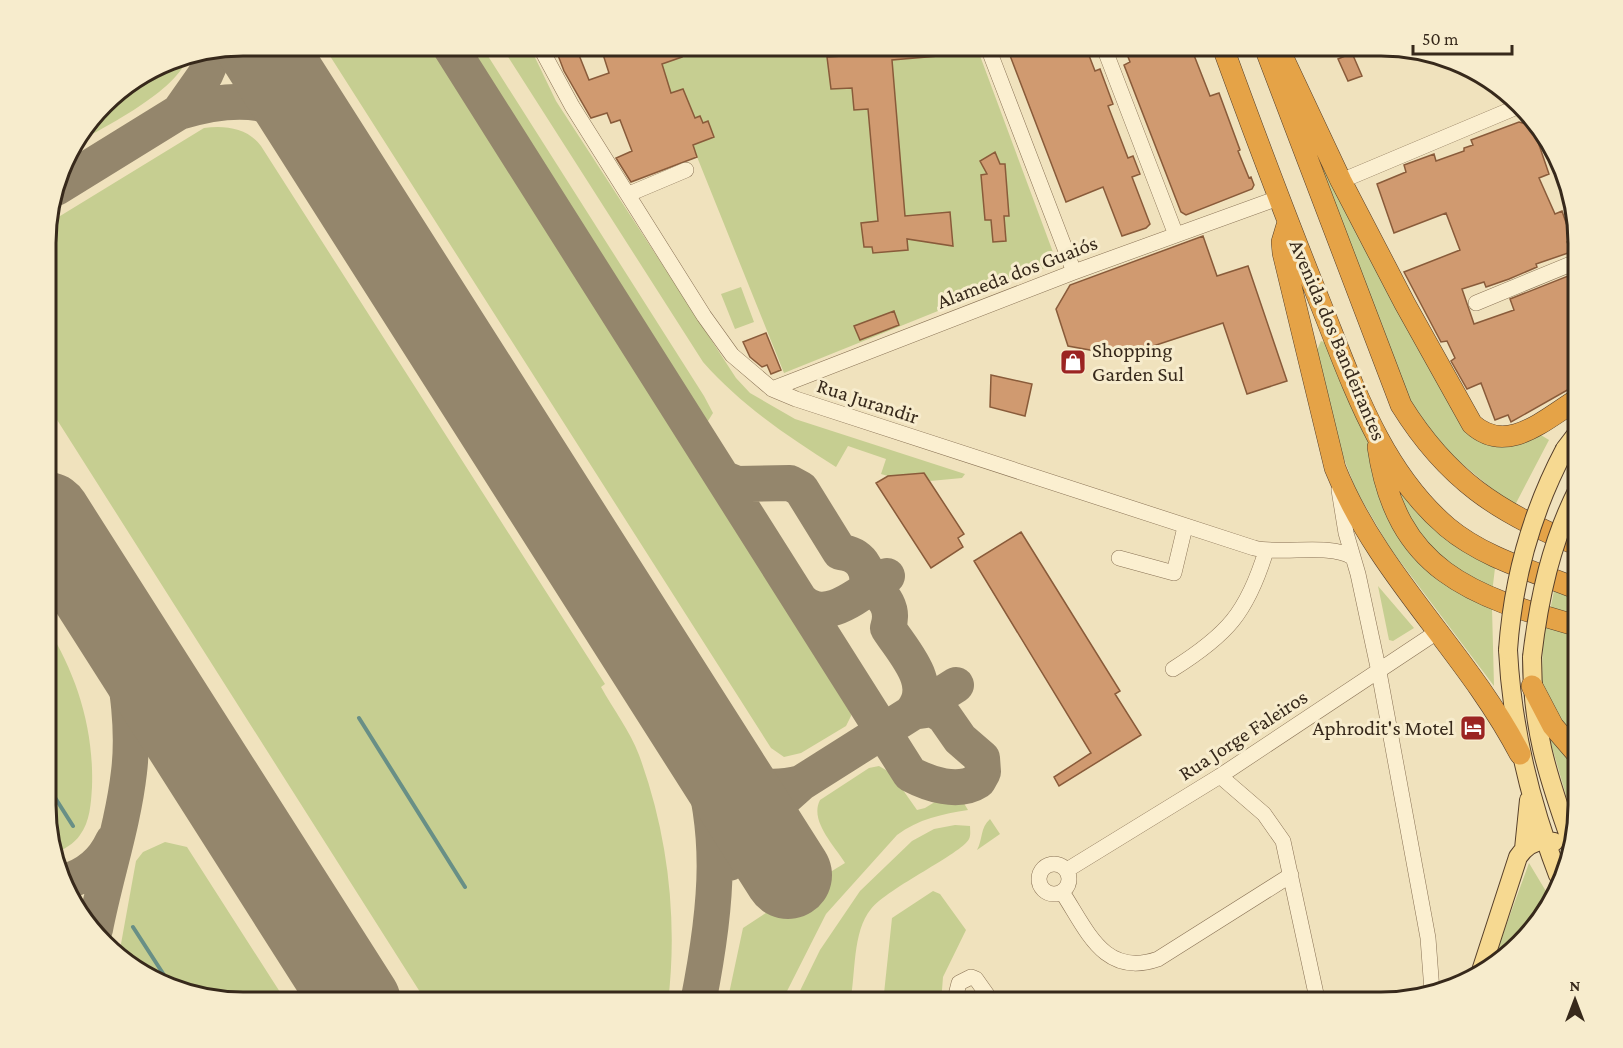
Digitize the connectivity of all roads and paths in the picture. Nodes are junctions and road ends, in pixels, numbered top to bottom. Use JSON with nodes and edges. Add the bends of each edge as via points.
{"nodes":[{"id":1,"x":545,"y":56,"type":"edge"},
{"id":2,"x":991,"y":56,"type":"edge"},
{"id":3,"x":1107,"y":56,"type":"edge"},
{"id":4,"x":1226,"y":56,"type":"edge"},
{"id":5,"x":1268,"y":56,"type":"edge"},
{"id":6,"x":1282,"y":56,"type":"edge"},
{"id":7,"x":1512,"y":109,"type":"edge"},
{"id":8,"x":686,"y":170,"type":"dead end"},
{"id":9,"x":1341,"y":180,"type":"junction"},
{"id":10,"x":629,"y":194,"type":"junction"},
{"id":11,"x":1278,"y":198,"type":"junction"},
{"id":12,"x":1288,"y":222,"type":"junction"},
{"id":13,"x":1176,"y":235,"type":"junction"},
{"id":14,"x":1567,"y":266,"type":"edge"},
{"id":15,"x":1074,"y":272,"type":"junction"},
{"id":16,"x":1476,"y":303,"type":"dead end"},
{"id":17,"x":772,"y":389,"type":"junction"},
{"id":18,"x":1567,"y":406,"type":"edge"},
{"id":19,"x":1376,"y":437,"type":"junction"},
{"id":20,"x":1567,"y":446,"type":"edge"},
{"id":21,"x":1335,"y":468,"type":"junction"},
{"id":22,"x":1567,"y":514,"type":"edge"},
{"id":23,"x":1185,"y":527,"type":"junction"},
{"id":24,"x":1567,"y":541,"type":"edge"},
{"id":25,"x":1266,"y":551,"type":"junction"},
{"id":26,"x":1352,"y":556,"type":"junction"},
{"id":27,"x":1119,"y":558,"type":"dead end"},
{"id":28,"x":1567,"y":585,"type":"edge"},
{"id":29,"x":1567,"y":623,"type":"edge"},
{"id":30,"x":1440,"y":630,"type":"junction"},
{"id":31,"x":1173,"y":669,"type":"dead end"},
{"id":32,"x":1379,"y":672,"type":"junction"},
{"id":33,"x":1532,"y":686,"type":"junction"},
{"id":34,"x":1567,"y":742,"type":"edge"},
{"id":35,"x":1520,"y":754,"type":"junction"},
{"id":36,"x":1220,"y":776,"type":"junction"},
{"id":37,"x":1530,"y":788,"type":"junction"},
{"id":38,"x":1566,"y":826,"type":"edge"},
{"id":39,"x":1545,"y":840,"type":"junction"},
{"id":40,"x":1563,"y":846,"type":"edge"},
{"id":41,"x":1524,"y":849,"type":"junction"},
{"id":42,"x":1067,"y":870,"type":"junction"},
{"id":43,"x":1556,"y":870,"type":"edge"},
{"id":44,"x":1291,"y":875,"type":"junction"},
{"id":45,"x":1062,"y":892,"type":"junction"},
{"id":46,"x":1484,"y":960,"type":"edge"},
{"id":47,"x":1432,"y":985,"type":"edge"},
{"id":48,"x":956,"y":992,"type":"edge"},
{"id":49,"x":985,"y":992,"type":"edge"},
{"id":50,"x":1316,"y":992,"type":"edge"}],
"edges":[{"from":1,"to":10,"type":"street","name":"Rua Jurandir"},
{"from":2,"to":15,"type":"street"},
{"from":3,"to":13,"type":"street"},
{"from":4,"to":11,"type":"highway","name":"Avenida dos Bandeirantes"},
{"from":5,"to":24,"type":"highway","name":"Avenida dos Bandeirantes","via":[[1401,405],[1436,454],[1465,483],[1496,505]]},
{"from":6,"to":9,"type":"highway"},
{"from":7,"to":9,"type":"street"},
{"from":8,"to":10,"type":"street"},
{"from":9,"to":18,"type":"highway","via":[[1472,424],[1496,438],[1512,436]]},
{"from":10,"to":17,"type":"street","name":"Rua Jurandir","via":[[732,355]]},
{"from":11,"to":12,"type":"highway","name":"Avenida dos Bandeirantes"},
{"from":11,"to":13,"type":"street","name":"Alameda dos Guaiós"},
{"from":12,"to":19,"type":"highway","name":"Avenida dos Bandeirantes"},
{"from":12,"to":21,"type":"highway","via":[[1283,254]]},
{"from":13,"to":15,"type":"street","name":"Alameda dos Guaiós"},
{"from":14,"to":16,"type":"street"},
{"from":15,"to":17,"type":"street","name":"Alameda dos Guaiós"},
{"from":17,"to":23,"type":"street","name":"Rua Jurandir"},
{"from":19,"to":28,"type":"highway","name":"Avenida dos Bandeirantes","via":[[1414,492],[1446,526],[1495,557]]},
{"from":19,"to":29,"type":"highway","via":[[1386,485],[1397,510],[1415,544],[1432,564],[1485,597]]},
{"from":20,"to":35,"type":"main road","bridge":true,"via":[[1542,497],[1526,542],[1513,600],[1508,650]]},
{"from":21,"to":26,"type":"street"},
{"from":21,"to":30,"type":"highway","via":[[1379,553]]},
{"from":22,"to":33,"type":"main road","bridge":true,"via":[[1552,549],[1539,600]]},
{"from":23,"to":25,"type":"street","name":"Rua Jurandir"},
{"from":23,"to":27,"type":"street","via":[[1174,573]]},
{"from":25,"to":26,"type":"street","name":"Rua Jurandir","via":[[1336,552]]},
{"from":25,"to":31,"type":"street","via":[[1255,587],[1233,624]]},
{"from":26,"to":32,"type":"street"},
{"from":30,"to":32,"type":"street","name":"Rua Jorge Faleiros"},
{"from":30,"to":35,"type":"highway","via":[[1472,674]]},
{"from":32,"to":36,"type":"street","name":"Rua Jorge Faleiros"},
{"from":32,"to":47,"type":"street","via":[[1428,938]]},
{"from":33,"to":34,"type":"highway","via":[[1553,726]]},
{"from":33,"to":38,"type":"main road","via":[[1539,743]]},
{"from":35,"to":37,"type":"main road"},
{"from":36,"to":42,"type":"street","name":"Rua Jorge Faleiros"},
{"from":36,"to":44,"type":"street","via":[[1277,830]]},
{"from":37,"to":39,"type":"main road"},
{"from":37,"to":41,"type":"main road"},
{"from":39,"to":40,"type":"main road"},
{"from":39,"to":41,"type":"main road"},
{"from":39,"to":43,"type":"main road"},
{"from":41,"to":46,"type":"main road"},
{"from":42,"to":45,"type":"street","via":[[1068,885]]},
{"from":42,"to":45,"type":"street","via":[[1056,863],[1049,864],[1038,878],[1046,892]]},
{"from":44,"to":45,"type":"street","via":[[1158,959],[1136,965],[1109,957]]},
{"from":44,"to":50,"type":"street"},
{"from":48,"to":49,"type":"street","via":[[966,978],[976,979]]}]}
